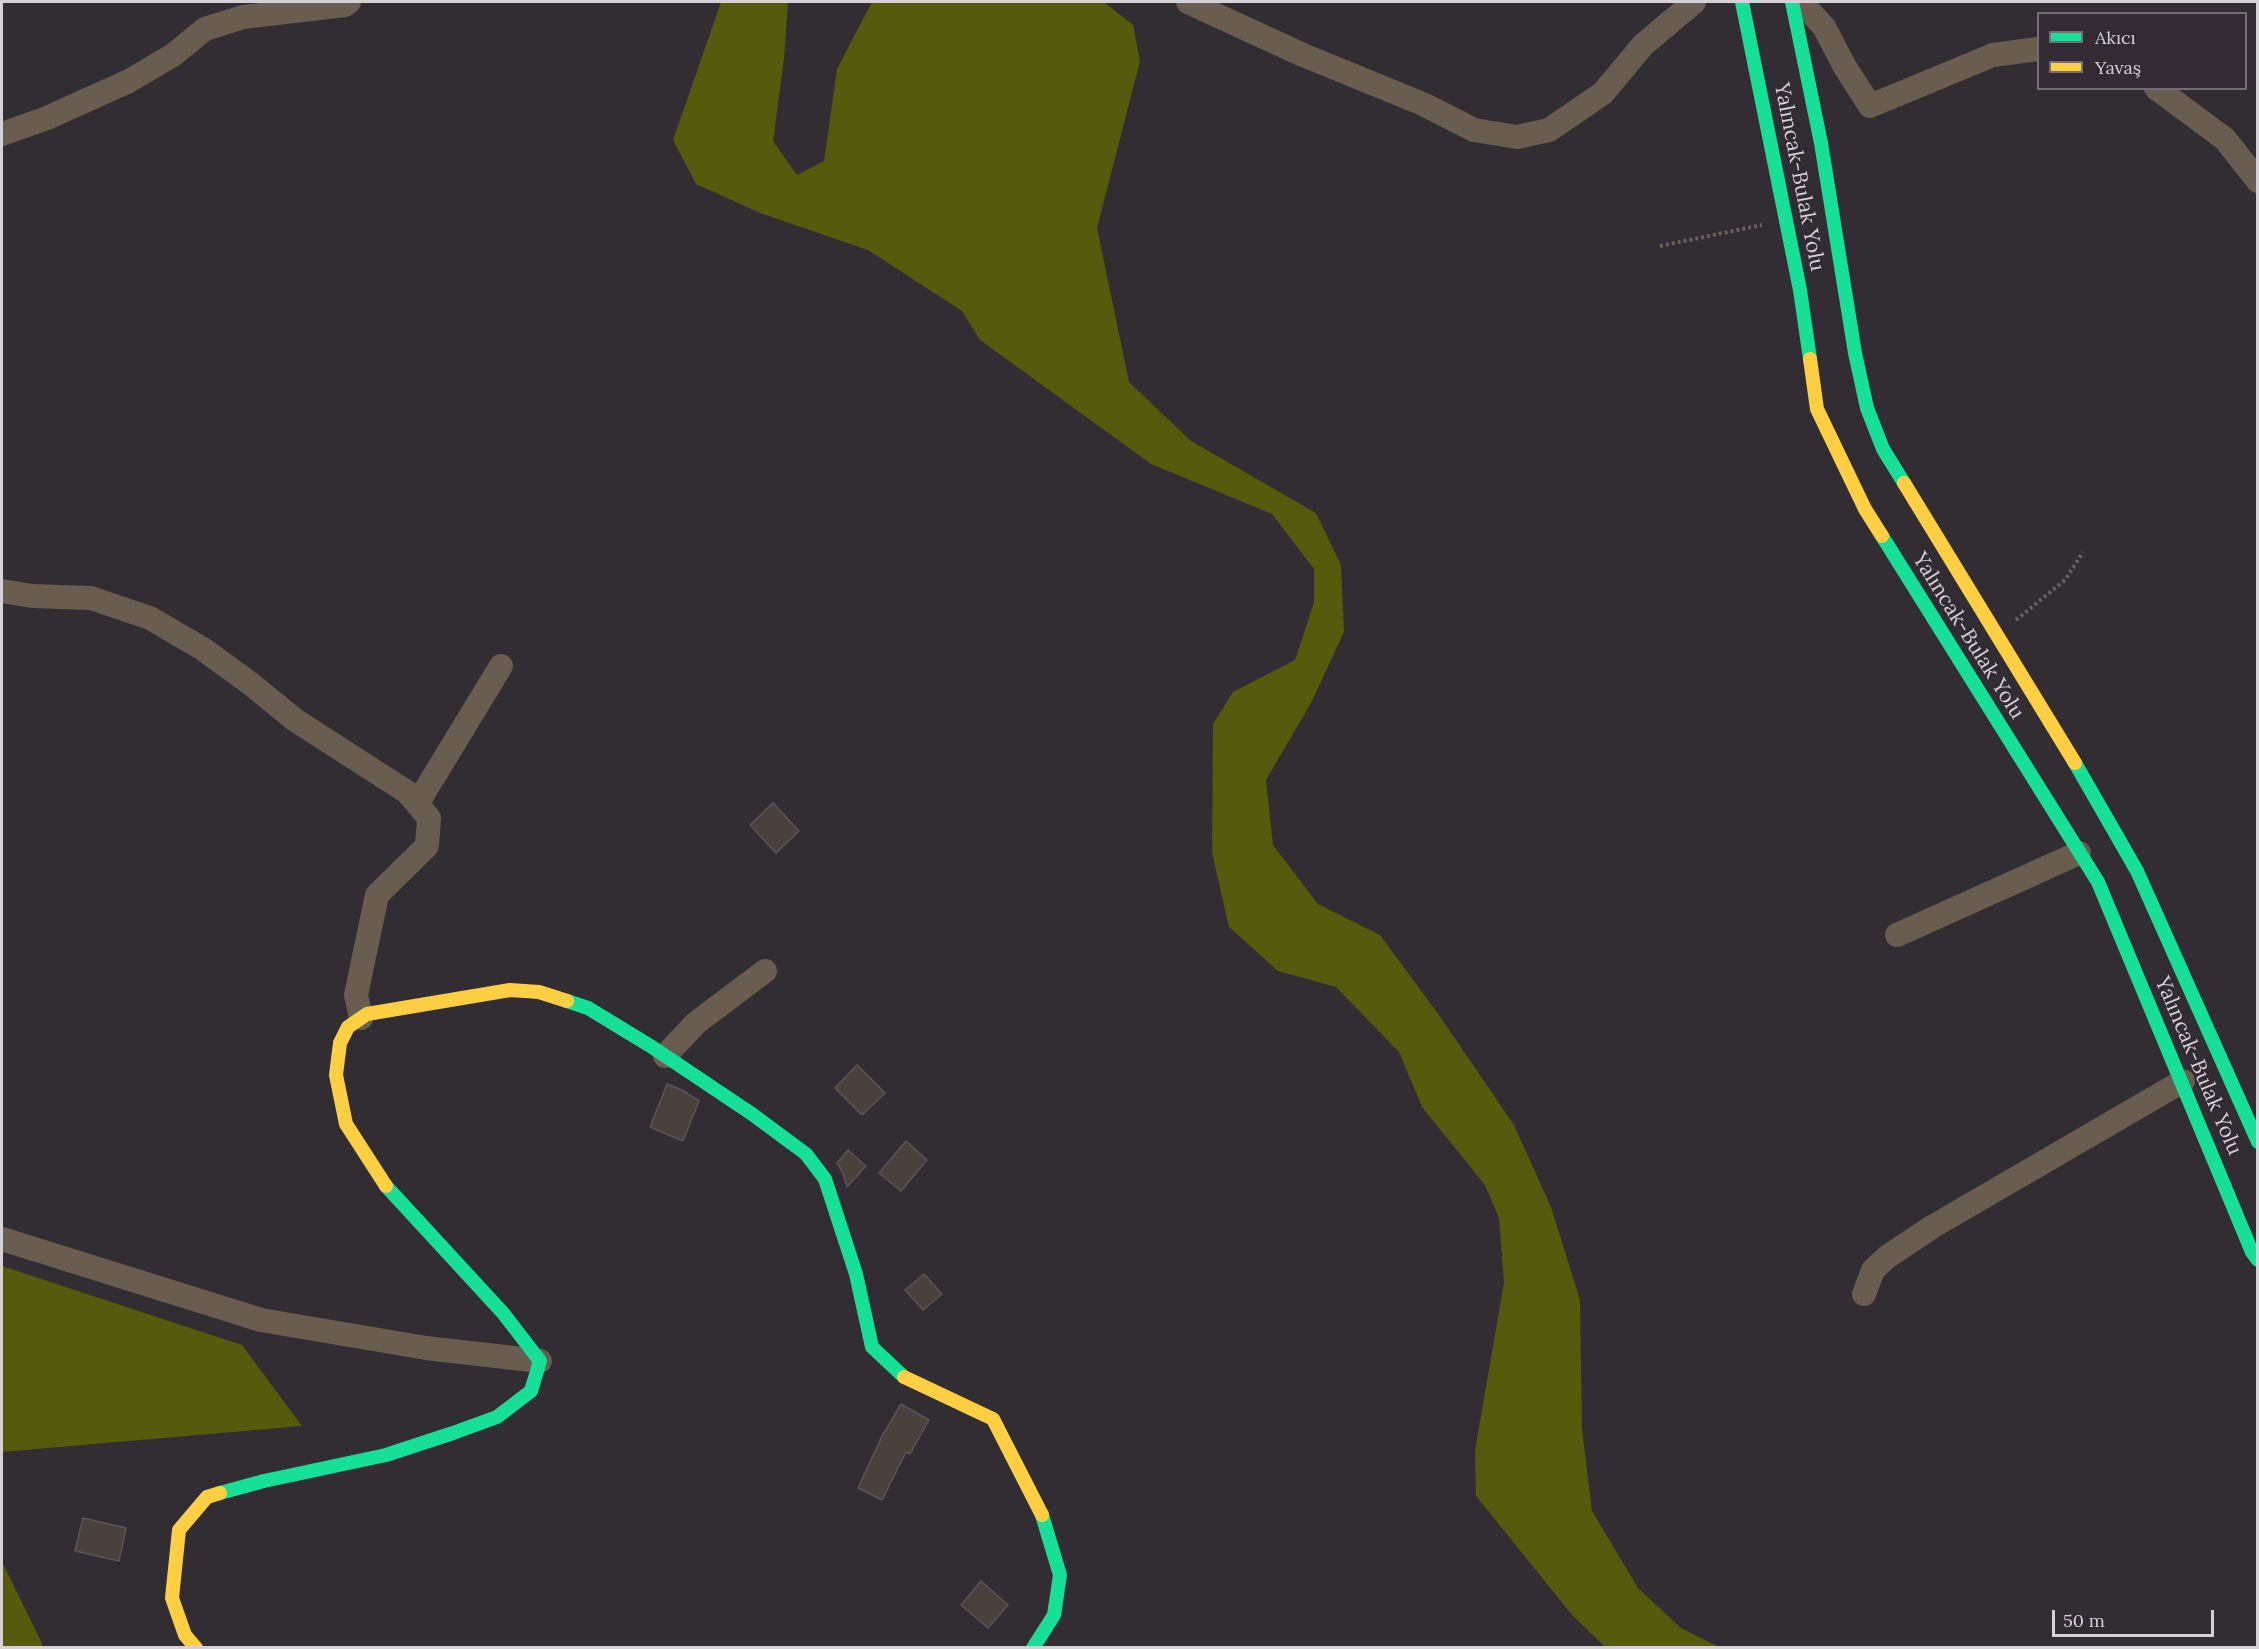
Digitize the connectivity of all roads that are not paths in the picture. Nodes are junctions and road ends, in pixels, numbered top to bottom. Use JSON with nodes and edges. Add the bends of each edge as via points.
{"nodes":[{"id":1,"x":350,"y":2,"type":"edge"},
{"id":2,"x":1188,"y":2,"type":"edge"},
{"id":3,"x":1694,"y":2,"type":"edge"},
{"id":4,"x":1742,"y":2,"type":"edge"},
{"id":5,"x":1792,"y":2,"type":"edge"},
{"id":6,"x":1801,"y":2,"type":"edge"},
{"id":7,"x":2037,"y":49,"type":"edge"},
{"id":8,"x":2159,"y":90,"type":"edge"},
{"id":9,"x":2,"y":134,"type":"edge"},
{"id":10,"x":2258,"y":181,"type":"edge"},
{"id":11,"x":2,"y":591,"type":"edge"},
{"id":12,"x":501,"y":666,"type":"dead end"},
{"id":13,"x":417,"y":804,"type":"junction"},
{"id":14,"x":2079,"y":853,"type":"junction"},
{"id":15,"x":1897,"y":935,"type":"dead end"},
{"id":16,"x":765,"y":971,"type":"dead end"},
{"id":17,"x":361,"y":1018,"type":"junction"},
{"id":18,"x":665,"y":1056,"type":"junction"},
{"id":19,"x":2182,"y":1081,"type":"junction"},
{"id":20,"x":2258,"y":1142,"type":"edge"},
{"id":21,"x":2,"y":1239,"type":"edge"},
{"id":22,"x":2258,"y":1260,"type":"edge"},
{"id":23,"x":1864,"y":1294,"type":"dead end"},
{"id":24,"x":540,"y":1361,"type":"junction"},
{"id":25,"x":196,"y":1647,"type":"edge"},
{"id":26,"x":1033,"y":1647,"type":"edge"}],
"edges":[{"from":1,"to":9,"type":"street","via":[[243,17],[205,29],[173,55],[129,81]]},
{"from":2,"to":3,"type":"street","via":[[1474,130],[1517,137],[1549,130],[1603,93],[1643,45]]},
{"from":4,"to":14,"type":"main road","name":"Yalıncak-Bulak Yolu","via":[[1800,290],[1818,409],[1865,509]]},
{"from":5,"to":20,"type":"main road","name":"Yalıncak-Bulak Yolu","via":[[1821,143],[1855,353],[1867,408],[1883,449],[2137,871]]},
{"from":6,"to":7,"type":"street","via":[[1824,27],[1870,106],[1993,55]]},
{"from":8,"to":10,"type":"street","via":[[2225,139]]},
{"from":11,"to":13,"type":"street","via":[[91,598],[150,618],[203,649],[295,720],[407,792]]},
{"from":12,"to":13,"type":"street"},
{"from":13,"to":17,"type":"street","via":[[429,818],[427,846],[377,895],[356,995]]},
{"from":14,"to":15,"type":"street"},
{"from":14,"to":19,"type":"main road","name":"Yalıncak-Bulak Yolu","via":[[2098,882]]},
{"from":16,"to":18,"type":"street","via":[[696,1023]]},
{"from":17,"to":18,"type":"main road","via":[[510,990],[539,992],[588,1008]]},
{"from":17,"to":24,"type":"main road","via":[[348,1027],[340,1042],[336,1075],[346,1124],[387,1188],[503,1313]]},
{"from":18,"to":26,"type":"main road","via":[[806,1154],[825,1179],[856,1274],[872,1347],[900,1376],[993,1419],[1042,1514],[1060,1575],[1054,1615]]},
{"from":19,"to":22,"type":"main road","name":"Yalıncak-Bulak Yolu"},
{"from":19,"to":23,"type":"street","via":[[1887,1257],[1873,1270]]},
{"from":21,"to":24,"type":"street","via":[[261,1320],[426,1348]]},
{"from":24,"to":25,"type":"main road","via":[[531,1391],[497,1417],[386,1455],[207,1497],[179,1530],[172,1598],[185,1635]]}]}
